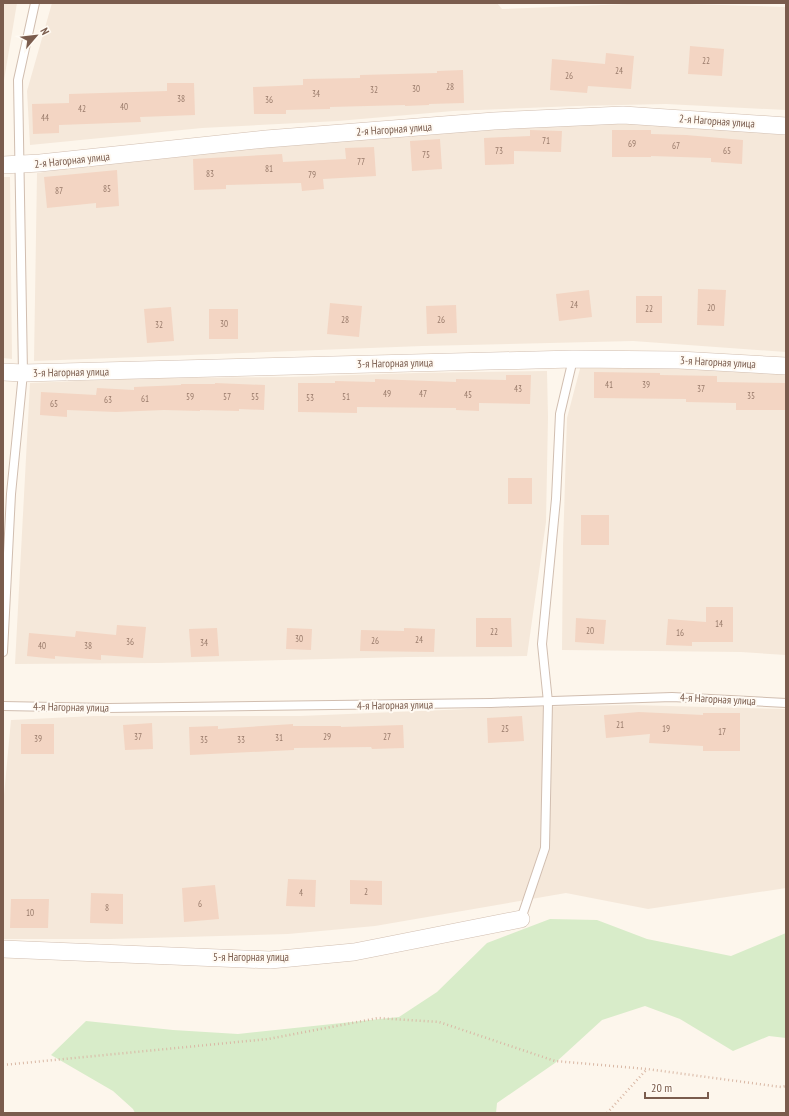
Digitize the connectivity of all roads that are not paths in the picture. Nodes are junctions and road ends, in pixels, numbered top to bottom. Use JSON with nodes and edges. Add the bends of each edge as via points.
{"nodes":[{"id":1,"x":35,"y":3,"type":"edge"},
{"id":2,"x":786,"y":126,"type":"edge"},
{"id":3,"x":3,"y":165,"type":"edge"},
{"id":4,"x":20,"y":165,"type":"junction"},
{"id":5,"x":573,"y":359,"type":"junction"},
{"id":6,"x":786,"y":366,"type":"edge"},
{"id":7,"x":3,"y":372,"type":"edge"},
{"id":8,"x":23,"y":373,"type":"junction"},
{"id":9,"x":3,"y":652,"type":"edge"},
{"id":10,"x":548,"y":702,"type":"junction"},
{"id":11,"x":786,"y":703,"type":"edge"},
{"id":12,"x":3,"y":706,"type":"edge"},
{"id":13,"x":520,"y":919,"type":"joint"},
{"id":14,"x":3,"y":949,"type":"edge"}],
"edges":[{"from":1,"to":4,"type":"lane","via":[[18,80]]},
{"from":2,"to":4,"type":"street","name":"2-я Нагорная улица","via":[[624,115],[501,121],[266,139]]},
{"from":3,"to":4,"type":"street","name":"2-я Нагорная улица"},
{"from":4,"to":8,"type":"lane"},
{"from":5,"to":6,"type":"street","name":"3-я Нагорная улица","via":[[679,360]]},
{"from":5,"to":8,"type":"street","name":"3-я Нагорная улица"},
{"from":5,"to":10,"type":"lane","via":[[560,414],[556,499],[542,644]]},
{"from":7,"to":8,"type":"street","name":"3-я Нагорная улица"},
{"from":8,"to":9,"type":"lane","via":[[12,494]]},
{"from":10,"to":11,"type":"lane","name":"4-я Нагорная улица","via":[[672,697]]},
{"from":10,"to":12,"type":"lane","name":"4-я Нагорная улица","via":[[109,708]]},
{"from":10,"to":13,"type":"lane","via":[[545,848]]},
{"from":13,"to":14,"type":"street","name":"5-я Нагорная улица","via":[[354,952],[270,960]]}]}
